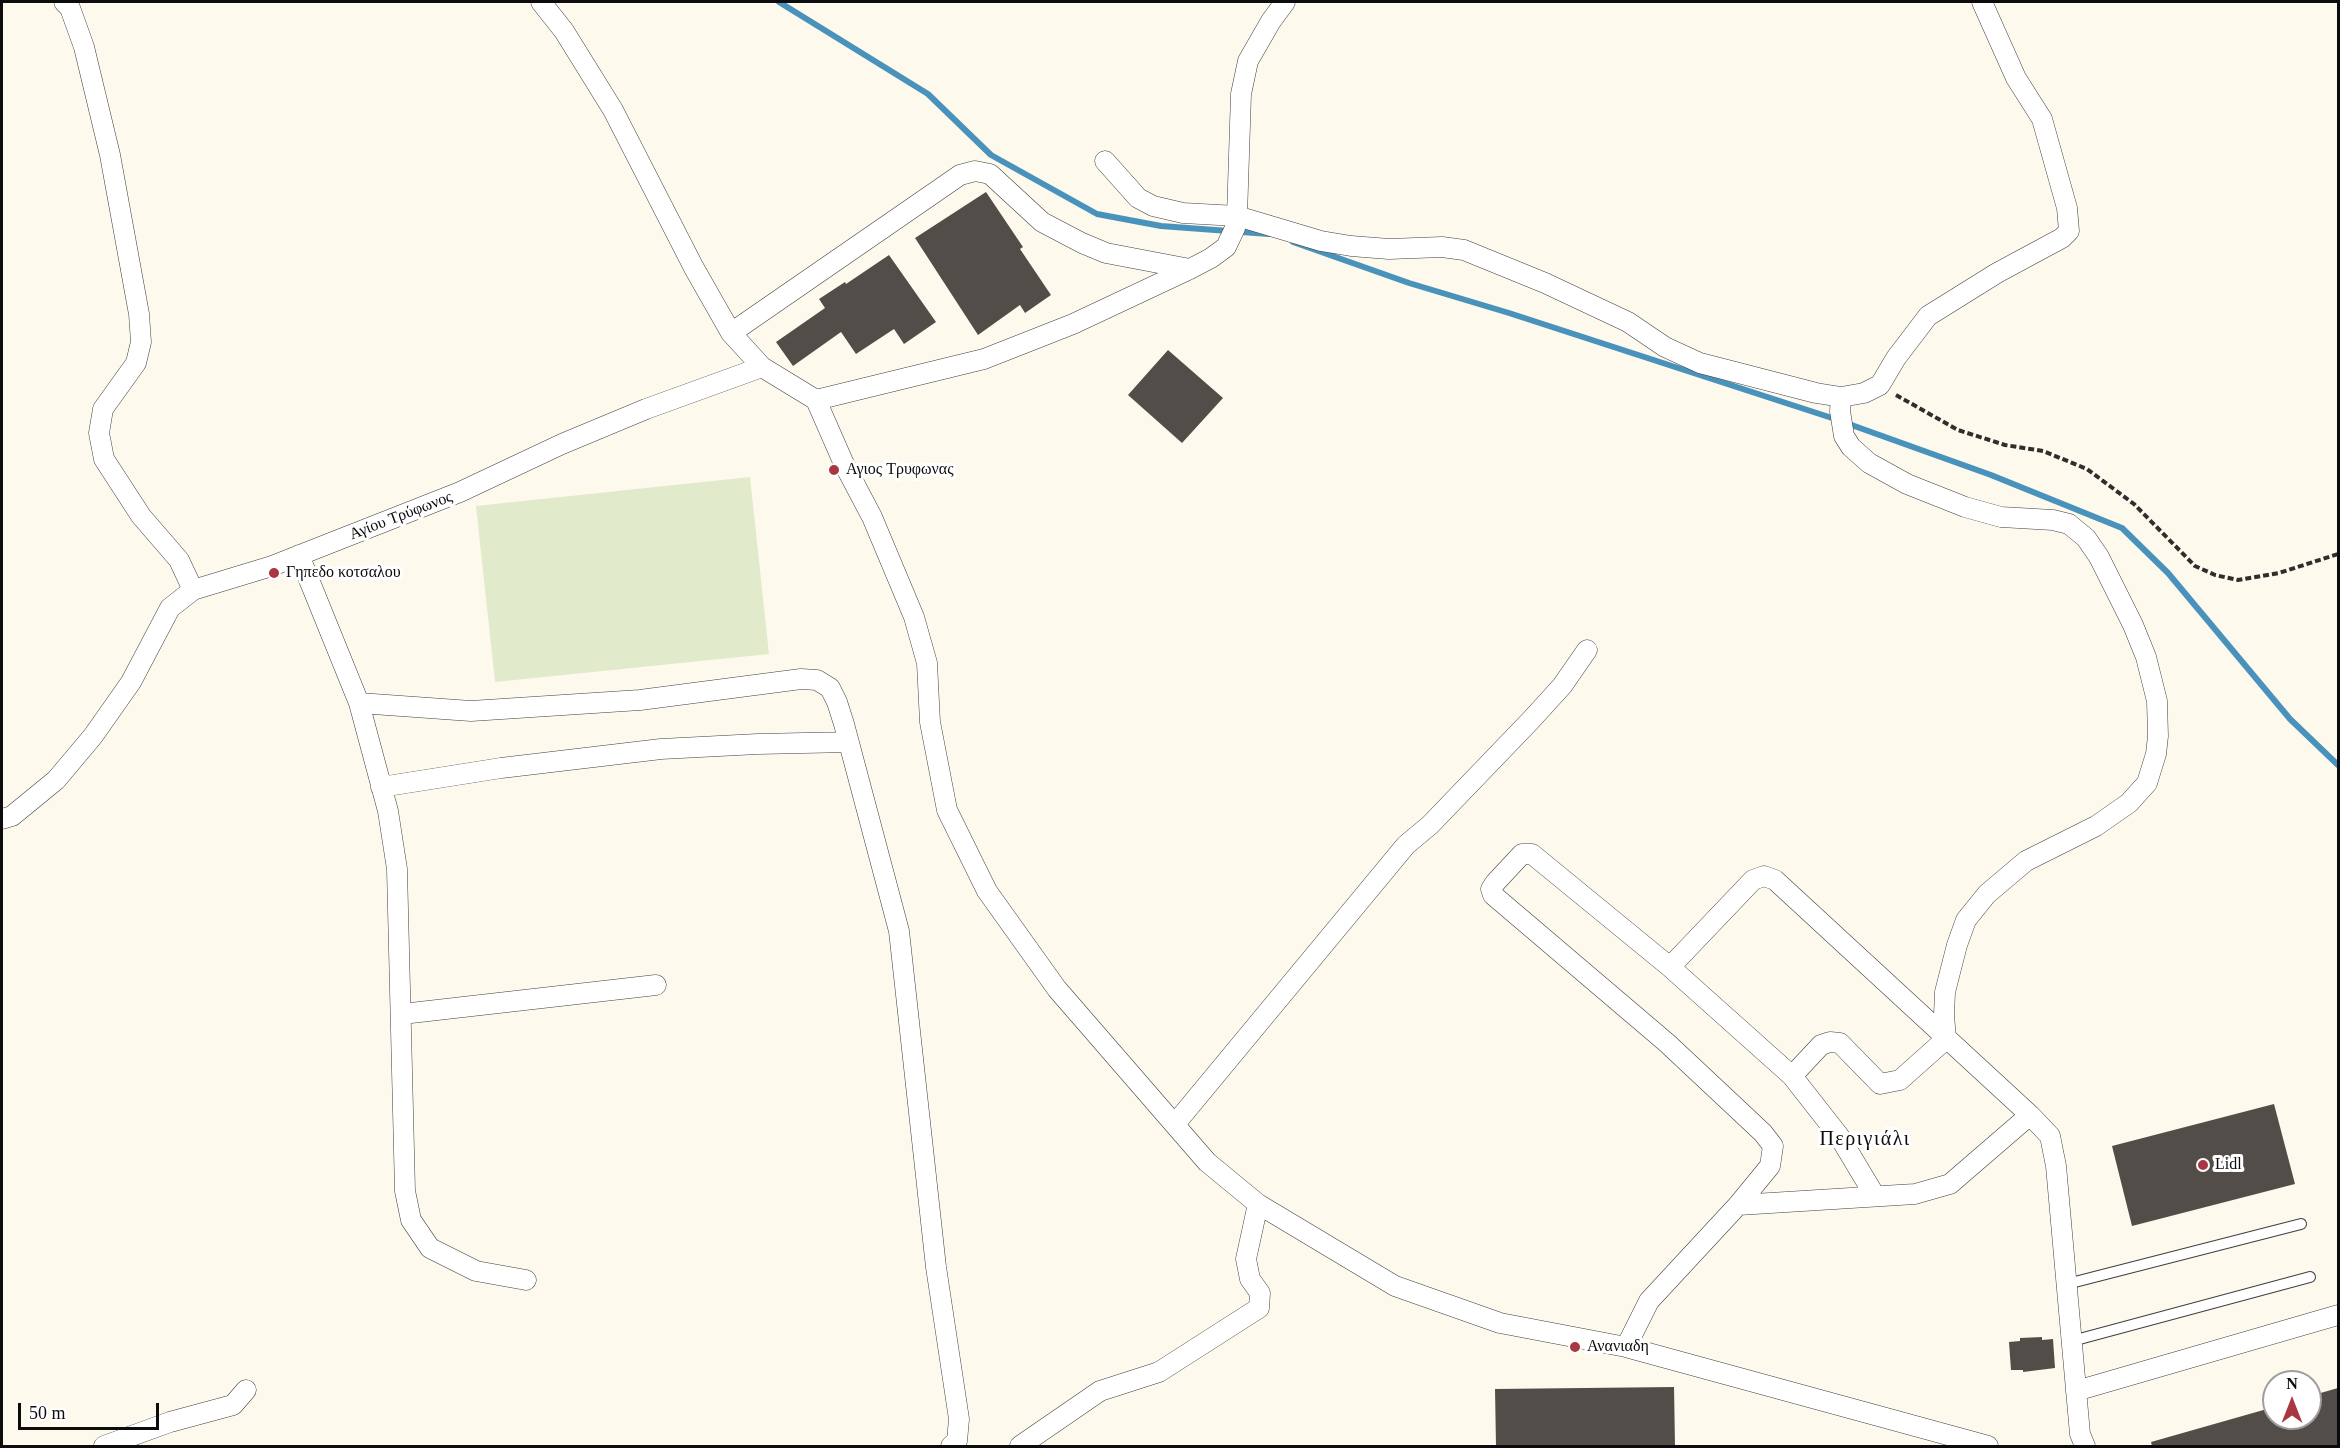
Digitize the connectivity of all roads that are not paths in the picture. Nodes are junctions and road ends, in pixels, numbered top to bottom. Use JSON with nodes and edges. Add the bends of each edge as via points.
{"nodes":[{"id":1,"x":64,"y":2,"type":"edge"},
{"id":2,"x":541,"y":2,"type":"edge"},
{"id":3,"x":1285,"y":2,"type":"edge"},
{"id":4,"x":1982,"y":2,"type":"edge"},
{"id":5,"x":1105,"y":161,"type":"dead end"},
{"id":6,"x":1236,"y":222,"type":"junction"},
{"id":7,"x":1190,"y":269,"type":"junction"},
{"id":8,"x":731,"y":333,"type":"junction"},
{"id":9,"x":762,"y":367,"type":"junction"},
{"id":10,"x":816,"y":400,"type":"junction"},
{"id":11,"x":1841,"y":404,"type":"junction"},
{"id":12,"x":299,"y":555,"type":"junction"},
{"id":13,"x":193,"y":590,"type":"junction"},
{"id":14,"x":1587,"y":650,"type":"dead end"},
{"id":15,"x":359,"y":703,"type":"junction"},
{"id":16,"x":849,"y":742,"type":"junction"},
{"id":17,"x":381,"y":787,"type":"junction"},
{"id":18,"x":2,"y":819,"type":"edge"},
{"id":19,"x":1670,"y":967,"type":"junction"},
{"id":20,"x":656,"y":985,"type":"dead end"},
{"id":21,"x":402,"y":1014,"type":"junction"},
{"id":22,"x":1946,"y":1039,"type":"junction"},
{"id":23,"x":1792,"y":1076,"type":"junction"},
{"id":24,"x":2030,"y":1115,"type":"junction"},
{"id":25,"x":1175,"y":1124,"type":"junction"},
{"id":26,"x":1875,"y":1197,"type":"junction"},
{"id":27,"x":1258,"y":1204,"type":"junction"},
{"id":28,"x":1738,"y":1205,"type":"junction"},
{"id":29,"x":2301,"y":1224,"type":"dead end"},
{"id":30,"x":2310,"y":1277,"type":"dead end"},
{"id":31,"x":526,"y":1280,"type":"dead end"},
{"id":32,"x":2067,"y":1284,"type":"junction"},
{"id":33,"x":2338,"y":1316,"type":"edge"},
{"id":34,"x":2072,"y":1341,"type":"junction"},
{"id":35,"x":1626,"y":1347,"type":"junction"},
{"id":36,"x":246,"y":1390,"type":"dead end"},
{"id":37,"x":2076,"y":1391,"type":"junction"},
{"id":38,"x":104,"y":1446,"type":"edge"},
{"id":39,"x":951,"y":1446,"type":"edge"},
{"id":40,"x":1020,"y":1446,"type":"edge"},
{"id":41,"x":1988,"y":1446,"type":"edge"},
{"id":42,"x":2085,"y":1446,"type":"edge"}],
"edges":[{"from":1,"to":13,"type":"street","via":[[70,8],[84,47],[110,155],[139,314],[141,342],[136,363],[103,409],[99,433],[104,459],[141,516],[179,560]]},
{"from":2,"to":8,"type":"street","via":[[564,31],[613,110]]},
{"from":3,"to":6,"type":"street","via":[[1248,61],[1241,94]]},
{"from":4,"to":11,"type":"street","via":[[2016,78],[2042,119],[2067,208],[2069,231],[1928,316],[1880,385]]},
{"from":5,"to":6,"type":"street","via":[[1138,198],[1153,206]]},
{"from":6,"to":7,"type":"street","via":[[1226,247]]},
{"from":6,"to":11,"type":"street","via":[[1351,246],[1464,250],[1628,322],[1665,347],[1700,363],[1816,393]]},
{"from":7,"to":8,"type":"street","via":[[1106,253],[1082,243],[1042,222],[990,174],[975,171],[960,175]]},
{"from":7,"to":10,"type":"street","via":[[1073,324],[984,359]]},
{"from":8,"to":9,"type":"street"},
{"from":9,"to":10,"type":"street"},
{"from":9,"to":12,"type":"street","name":"Αγίου Τρύφωνος","via":[[646,409],[460,492]]},
{"from":10,"to":25,"type":"street","via":[[914,617],[927,663],[930,722],[947,810],[987,891],[1057,989]]},
{"from":11,"to":22,"type":"street","via":[[1844,436],[1851,447],[1869,463],[1907,484],[2001,518],[2069,524],[2086,538],[2133,625],[2157,701],[2156,754],[2147,783],[2129,803],[2096,826],[2026,861],[1987,894],[1966,920],[1945,992]]},
{"from":12,"to":13,"type":"street","name":"Αγίου Τρύφωνος"},
{"from":12,"to":15,"type":"street"},
{"from":13,"to":18,"type":"street","name":"Αγίου Τρύφωνος","via":[[170,608],[131,682],[93,736],[56,780],[12,816]]},
{"from":14,"to":25,"type":"street","via":[[1563,686],[1430,825],[1406,845]]},
{"from":15,"to":16,"type":"street","via":[[471,711],[640,700],[817,680],[830,688]]},
{"from":15,"to":17,"type":"street"},
{"from":16,"to":17,"type":"street","via":[[661,749]]},
{"from":16,"to":39,"type":"street","via":[[898,930],[936,1267],[959,1419],[957,1442]]},
{"from":17,"to":21,"type":"street","via":[[397,869]]},
{"from":19,"to":22,"type":"street","via":[[1753,880],[1764,876],[1775,880]]},
{"from":19,"to":23,"type":"street"},
{"from":19,"to":28,"type":"street","via":[[1532,854],[1522,854],[1491,890],[1667,1043],[1763,1133],[1773,1146],[1770,1166]]},
{"from":20,"to":21,"type":"street"},
{"from":21,"to":31,"type":"street","via":[[405,1191],[411,1220],[430,1248],[476,1271]]},
{"from":22,"to":23,"type":"street","via":[[1900,1080],[1880,1084],[1840,1043],[1830,1042],[1821,1045]]},
{"from":22,"to":24,"type":"street"},
{"from":23,"to":26,"type":"street","via":[[1839,1136]]},
{"from":24,"to":26,"type":"street","via":[[1950,1184],[1915,1194]]},
{"from":24,"to":32,"type":"street","via":[[2050,1136]]},
{"from":25,"to":27,"type":"street","via":[[1207,1162]]},
{"from":26,"to":28,"type":"street"},
{"from":27,"to":35,"type":"street","via":[[1395,1286],[1500,1323]]},
{"from":27,"to":40,"type":"street","via":[[1246,1259],[1250,1279],[1260,1293],[1259,1308],[1159,1372],[1100,1391]]},
{"from":28,"to":35,"type":"street","via":[[1649,1301]]},
{"from":29,"to":32,"type":"lane"},
{"from":30,"to":34,"type":"lane"},
{"from":32,"to":34,"type":"street"},
{"from":33,"to":37,"type":"street"},
{"from":34,"to":37,"type":"street"},
{"from":35,"to":41,"type":"street"},
{"from":36,"to":38,"type":"street","via":[[233,1405]]},
{"from":37,"to":42,"type":"street"}]}
